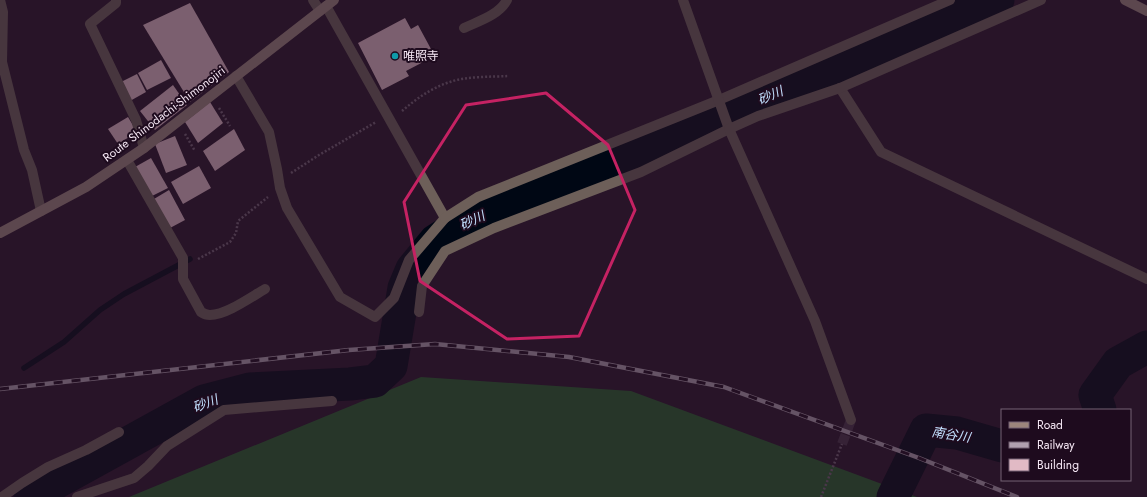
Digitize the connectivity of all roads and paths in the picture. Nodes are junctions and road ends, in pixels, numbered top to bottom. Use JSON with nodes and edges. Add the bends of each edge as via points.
{"nodes":[{"id":1,"x":0,"y":0,"type":"edge"},
{"id":2,"x":116,"y":0,"type":"edge"},
{"id":3,"x":313,"y":0,"type":"edge"},
{"id":4,"x":507,"y":0,"type":"edge"},
{"id":5,"x":683,"y":0,"type":"edge"},
{"id":6,"x":950,"y":0,"type":"edge"},
{"id":7,"x":1041,"y":0,"type":"edge"},
{"id":8,"x":1125,"y":0,"type":"edge"},
{"id":9,"x":327,"y":6,"type":"edge"},
{"id":10,"x":1147,"y":11,"type":"edge"},
{"id":11,"x":464,"y":28,"type":"dead end"},
{"id":12,"x":236,"y":76,"type":"junction"},
{"id":13,"x":509,"y":76,"type":"dead end"},
{"id":14,"x":840,"y":88,"type":"junction"},
{"id":15,"x":211,"y":96,"type":"junction"},
{"id":16,"x":720,"y":104,"type":"junction"},
{"id":17,"x":389,"y":118,"type":"junction"},
{"id":18,"x":178,"y":122,"type":"junction"},
{"id":19,"x":230,"y":126,"type":"dead end"},
{"id":20,"x":728,"y":126,"type":"junction"},
{"id":21,"x":144,"y":148,"type":"junction"},
{"id":22,"x":195,"y":151,"type":"dead end"},
{"id":23,"x":127,"y":160,"type":"junction"},
{"id":24,"x":279,"y":184,"type":"junction"},
{"id":25,"x":41,"y":211,"type":"junction"},
{"id":26,"x":445,"y":218,"type":"junction"},
{"id":27,"x":0,"y":233,"type":"edge"},
{"id":28,"x":183,"y":266,"type":"junction"},
{"id":29,"x":1147,"y":279,"type":"edge"},
{"id":30,"x":265,"y":289,"type":"dead end"},
{"id":31,"x":419,"y":312,"type":"dead end"},
{"id":32,"x":332,"y":401,"type":"dead end"},
{"id":33,"x":851,"y":420,"type":"tunnel mouth"},
{"id":34,"x":119,"y":432,"type":"dead end"},
{"id":35,"x":842,"y":444,"type":"tunnel mouth"},
{"id":36,"x":2,"y":497,"type":"edge"},
{"id":37,"x":77,"y":497,"type":"edge"},
{"id":38,"x":821,"y":497,"type":"edge"}],
"edges":[{"from":1,"to":25,"type":"street","via":[[4,12],[2,62]]},
{"from":2,"to":21,"type":"street","via":[[116,3],[90,24],[136,120]]},
{"from":3,"to":9,"type":"street"},
{"from":4,"to":11,"type":"street","via":[[497,12]]},
{"from":5,"to":16,"type":"street"},
{"from":6,"to":16,"type":"street"},
{"from":7,"to":14,"type":"street"},
{"from":8,"to":10,"type":"main road"},
{"from":9,"to":12,"type":"main road","name":"Route Shinodachi-Shimonojiri"},
{"from":9,"to":17,"type":"street"},
{"from":12,"to":15,"type":"main road","name":"Route Shinodachi-Shimonojiri"},
{"from":12,"to":24,"type":"street","via":[[269,132]]},
{"from":13,"to":17,"type":"path","via":[[451,81],[430,90]]},
{"from":14,"to":20,"type":"street"},
{"from":14,"to":29,"type":"street","via":[[881,152]]},
{"from":15,"to":18,"type":"main road","name":"Route Shinodachi-Shimonojiri"},
{"from":15,"to":19,"type":"path"},
{"from":16,"to":20,"type":"street"},
{"from":16,"to":26,"type":"street","via":[[478,197]]},
{"from":17,"to":24,"type":"path","via":[[319,155]]},
{"from":17,"to":26,"type":"street"},
{"from":18,"to":21,"type":"main road","name":"Route Shinodachi-Shimonojiri"},
{"from":18,"to":22,"type":"path"},
{"from":20,"to":31,"type":"street","via":[[641,172],[494,228],[445,251],[422,286]]},
{"from":20,"to":33,"type":"street","via":[[814,321]]},
{"from":21,"to":23,"type":"main road","name":"Route Shinodachi-Shimonojiri"},
{"from":23,"to":25,"type":"main road","name":"Route Shinodachi-Shimonojiri","via":[[86,187]]},
{"from":23,"to":28,"type":"street","via":[[183,258]]},
{"from":24,"to":26,"type":"street","via":[[287,208],[340,297],[375,317],[394,298],[409,260]]},
{"from":24,"to":28,"type":"path","via":[[238,221],[236,233],[230,242]]},
{"from":25,"to":27,"type":"main road","name":"Route Shinodachi-Shimonojiri"},
{"from":28,"to":30,"type":"street","via":[[183,279],[205,315],[228,310]]},
{"from":32,"to":37,"type":"street","via":[[224,410],[167,446],[134,478]]},
{"from":34,"to":36,"type":"street","via":[[48,467]]},
{"from":35,"to":38,"type":"path"}]}
